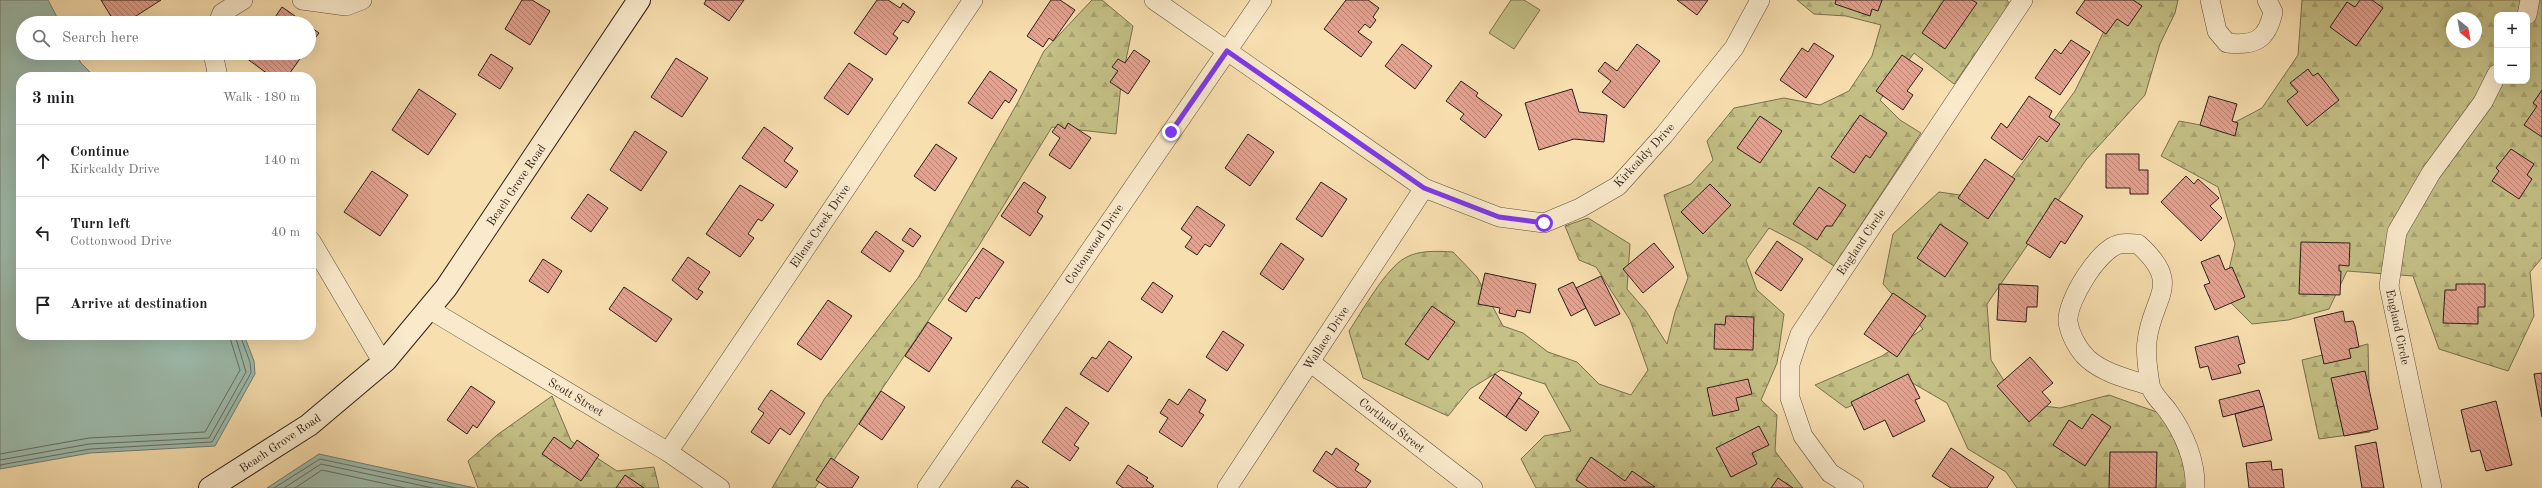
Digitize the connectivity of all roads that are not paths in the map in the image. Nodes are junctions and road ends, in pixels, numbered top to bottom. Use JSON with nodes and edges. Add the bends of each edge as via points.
{"nodes":[{"id":1,"x":243,"y":0,"type":"edge"},
{"id":2,"x":302,"y":0,"type":"edge"},
{"id":3,"x":362,"y":0,"type":"edge"},
{"id":4,"x":639,"y":0,"type":"edge"},
{"id":5,"x":973,"y":0,"type":"edge"},
{"id":6,"x":1154,"y":0,"type":"edge"},
{"id":7,"x":1262,"y":0,"type":"edge"},
{"id":8,"x":1760,"y":0,"type":"edge"},
{"id":9,"x":2023,"y":0,"type":"edge"},
{"id":10,"x":2210,"y":0,"type":"edge"},
{"id":11,"x":2267,"y":0,"type":"edge"},
{"id":12,"x":2530,"y":0,"type":"edge"},
{"id":13,"x":2528,"y":12,"type":"edge"},
{"id":14,"x":221,"y":16,"type":"edge"},
{"id":15,"x":1227,"y":51,"type":"junction"},
{"id":16,"x":214,"y":60,"type":"edge"},
{"id":17,"x":217,"y":72,"type":"edge"},
{"id":18,"x":2494,"y":80,"type":"edge"},
{"id":19,"x":1424,"y":188,"type":"junction"},
{"id":20,"x":316,"y":249,"type":"edge"},
{"id":21,"x":429,"y":309,"type":"junction"},
{"id":22,"x":1310,"y":362,"type":"junction"},
{"id":23,"x":383,"y":363,"type":"junction"},
{"id":24,"x":2150,"y":386,"type":"junction"},
{"id":25,"x":668,"y":452,"type":"junction"},
{"id":26,"x":210,"y":488,"type":"edge"},
{"id":27,"x":720,"y":488,"type":"edge"},
{"id":28,"x":927,"y":488,"type":"edge"},
{"id":29,"x":1227,"y":488,"type":"edge"},
{"id":30,"x":1473,"y":488,"type":"edge"},
{"id":31,"x":1854,"y":488,"type":"edge"},
{"id":32,"x":2195,"y":488,"type":"edge"},
{"id":33,"x":2432,"y":488,"type":"edge"}],
"edges":[{"from":1,"to":14,"type":"street","via":[[222,12]]},
{"from":2,"to":3,"type":"street","via":[[346,6]]},
{"from":4,"to":21,"type":"street","name":"Beach Grove Road","via":[[518,183]]},
{"from":5,"to":25,"type":"street","name":"Ellens Creek Drive"},
{"from":6,"to":15,"type":"street","name":"Kirkcaldy Drive"},
{"from":7,"to":15,"type":"street","name":"Cottonwood Drive"},
{"from":8,"to":19,"type":"street","name":"Kirkcaldy Drive","via":[[1734,48],[1664,135],[1618,186],[1580,208],[1544,223],[1499,217]]},
{"from":9,"to":31,"type":"street","name":"England Circle","via":[[1800,334],[1790,364],[1790,398],[1803,436],[1830,472]]},
{"from":10,"to":11,"type":"street","via":[[2218,31],[2227,43],[2244,45],[2258,40],[2269,29],[2273,12]]},
{"from":12,"to":13,"type":"street"},
{"from":15,"to":19,"type":"street","name":"Kirkcaldy Drive"},
{"from":15,"to":28,"type":"street","name":"Cottonwood Drive"},
{"from":16,"to":17,"type":"street"},
{"from":18,"to":33,"type":"street","name":"England Circle","via":[[2483,102],[2431,173],[2397,232],[2389,286]]},
{"from":19,"to":22,"type":"street","name":"Wallace Drive"},
{"from":20,"to":23,"type":"street"},
{"from":21,"to":23,"type":"street","name":"Beach Grove Road"},
{"from":21,"to":25,"type":"street","name":"Scott Street"},
{"from":22,"to":29,"type":"street","name":"Wallace Drive"},
{"from":22,"to":30,"type":"street","name":"Cortland Street"},
{"from":23,"to":26,"type":"street","name":"Beach Grove Road","via":[[309,425]]},
{"from":24,"to":24,"type":"street","via":[[2147,341],[2163,286],[2160,269],[2154,258],[2138,244],[2119,244],[2099,258],[2088,274],[2075,296],[2068,322],[2076,344],[2088,359],[2103,369]]},
{"from":24,"to":32,"type":"street","via":[[2175,421],[2190,453]]},
{"from":25,"to":27,"type":"street","name":"Scott Street"}]}
